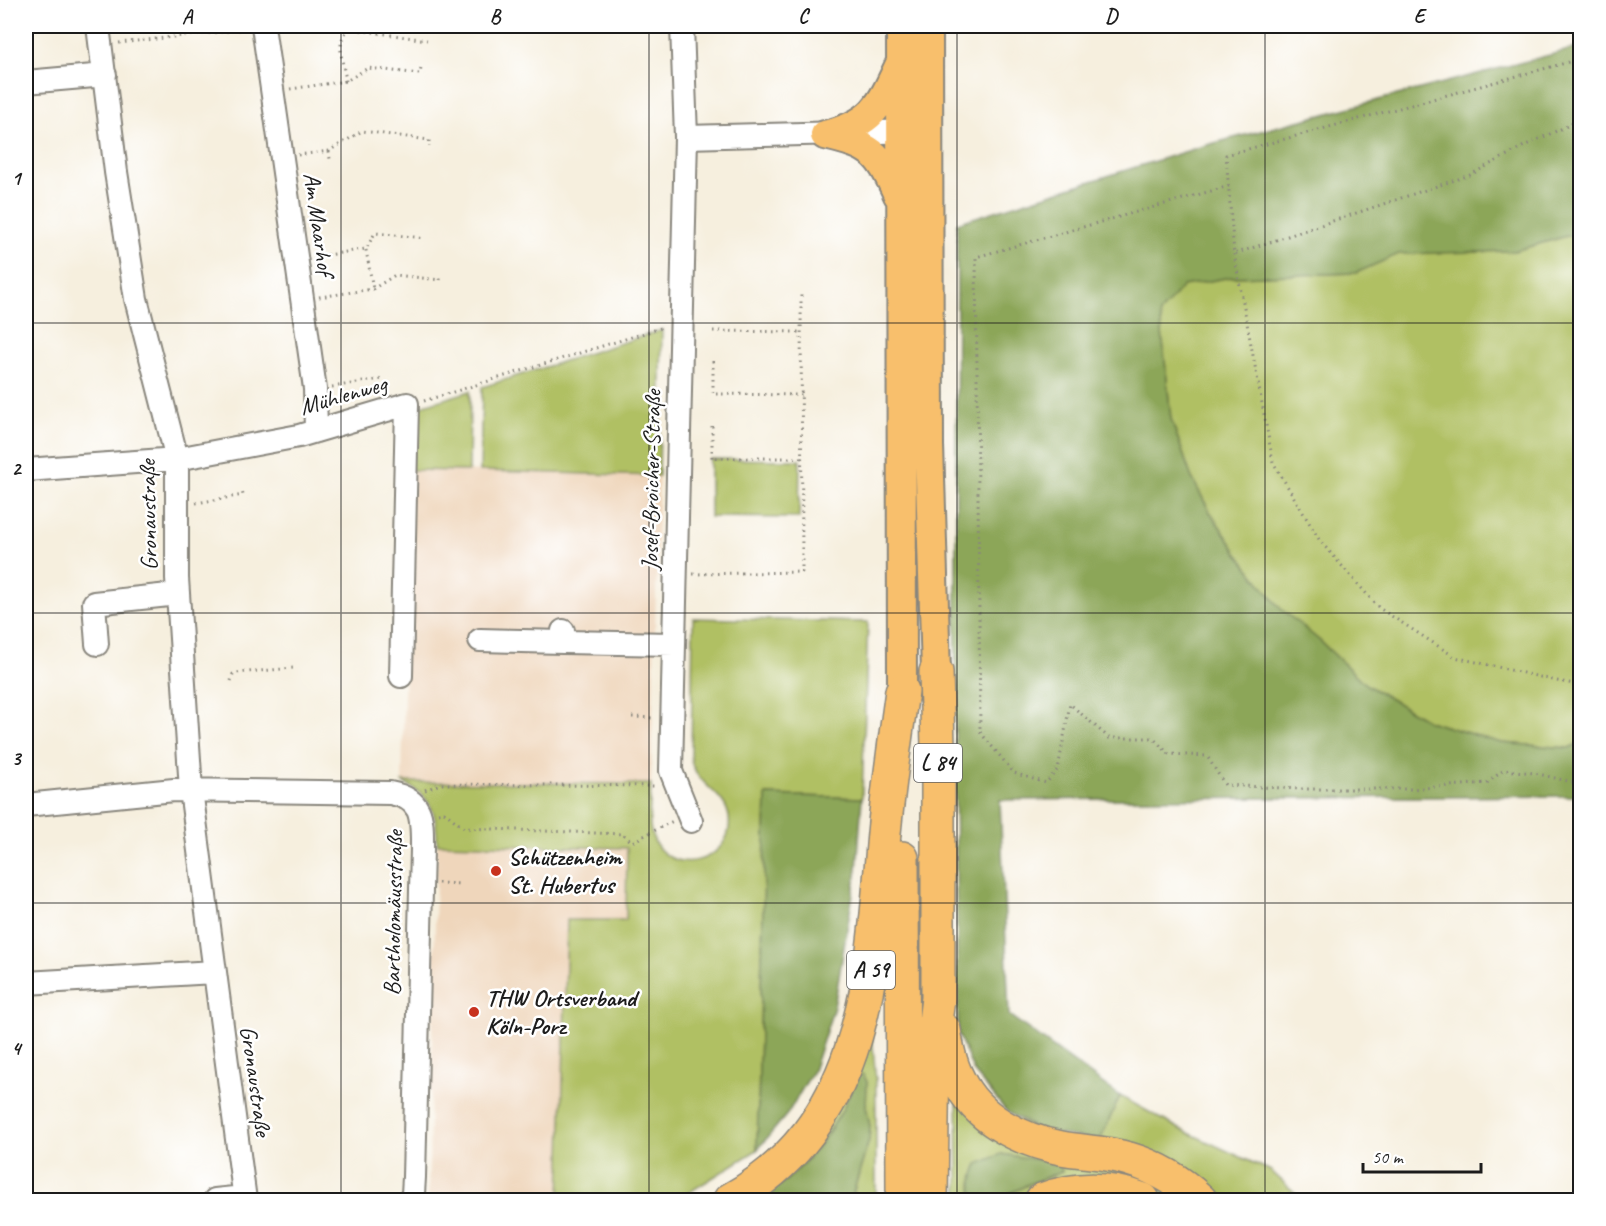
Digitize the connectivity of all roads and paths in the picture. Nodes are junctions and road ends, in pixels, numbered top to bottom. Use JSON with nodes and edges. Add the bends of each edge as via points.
{"nodes":[{"id":1,"x":263,"y":26,"type":"edge"},
{"id":2,"x":682,"y":26,"type":"edge"},
{"id":3,"x":901,"y":26,"type":"edge"},
{"id":4,"x":928,"y":26,"type":"edge"},
{"id":5,"x":99,"y":35,"type":"edge"},
{"id":6,"x":427,"y":40,"type":"dead end"},
{"id":7,"x":1581,"y":59,"type":"edge"},
{"id":8,"x":901,"y":61,"type":"junction"},
{"id":9,"x":372,"y":62,"type":"dead end"},
{"id":10,"x":372,"y":68,"type":"junction"},
{"id":11,"x":421,"y":68,"type":"dead end"},
{"id":12,"x":105,"y":75,"type":"junction"},
{"id":13,"x":321,"y":79,"type":"dead end"},
{"id":14,"x":346,"y":81,"type":"junction"},
{"id":15,"x":26,"y":82,"type":"edge"},
{"id":16,"x":321,"y":85,"type":"junction"},
{"id":17,"x":273,"y":92,"type":"junction"},
{"id":18,"x":1581,"y":120,"type":"edge"},
{"id":19,"x":915,"y":132,"type":"junction"},
{"id":20,"x":384,"y":134,"type":"junction"},
{"id":21,"x":825,"y":135,"type":"junction"},
{"id":22,"x":686,"y":137,"type":"junction"},
{"id":23,"x":383,"y":141,"type":"dead end"},
{"id":24,"x":429,"y":147,"type":"dead end"},
{"id":25,"x":329,"y":151,"type":"junction"},
{"id":26,"x":282,"y":158,"type":"junction"},
{"id":27,"x":330,"y":159,"type":"dead end"},
{"id":28,"x":1229,"y":186,"type":"junction"},
{"id":29,"x":901,"y":203,"type":"junction"},
{"id":30,"x":424,"y":238,"type":"dead end"},
{"id":31,"x":366,"y":249,"type":"junction"},
{"id":32,"x":1234,"y":254,"type":"junction"},
{"id":33,"x":321,"y":256,"type":"dead end"},
{"id":34,"x":396,"y":268,"type":"dead end"},
{"id":35,"x":441,"y":274,"type":"dead end"},
{"id":36,"x":395,"y":275,"type":"junction"},
{"id":37,"x":347,"y":287,"type":"dead end"},
{"id":38,"x":373,"y":289,"type":"junction"},
{"id":39,"x":348,"y":293,"type":"junction"},
{"id":40,"x":801,"y":293,"type":"dead end"},
{"id":41,"x":303,"y":299,"type":"junction"},
{"id":42,"x":682,"y":320,"type":"junction"},
{"id":43,"x":713,"y":331,"type":"dead end"},
{"id":44,"x":802,"y":332,"type":"junction"},
{"id":45,"x":713,"y":361,"type":"dead end"},
{"id":46,"x":360,"y":377,"type":"dead end"},
{"id":47,"x":382,"y":379,"type":"dead end"},
{"id":48,"x":361,"y":383,"type":"junction"},
{"id":49,"x":315,"y":389,"type":"junction"},
{"id":50,"x":802,"y":395,"type":"junction"},
{"id":51,"x":407,"y":404,"type":"junction"},
{"id":52,"x":712,"y":426,"type":"dead end"},
{"id":53,"x":316,"y":431,"type":"junction"},
{"id":54,"x":802,"y":458,"type":"junction"},
{"id":55,"x":177,"y":459,"type":"junction"},
{"id":56,"x":26,"y":470,"type":"edge"},
{"id":57,"x":242,"y":491,"type":"dead end"},
{"id":58,"x":177,"y":506,"type":"junction"},
{"id":59,"x":711,"y":574,"type":"dead end"},
{"id":60,"x":178,"y":594,"type":"junction"},
{"id":61,"x":480,"y":640,"type":"dead end"},
{"id":62,"x":97,"y":644,"type":"dead end"},
{"id":63,"x":674,"y":644,"type":"junction"},
{"id":64,"x":294,"y":668,"type":"dead end"},
{"id":65,"x":936,"y":672,"type":"joint"},
{"id":66,"x":401,"y":676,"type":"dead end"},
{"id":67,"x":231,"y":681,"type":"dead end"},
{"id":68,"x":1581,"y":685,"type":"edge"},
{"id":69,"x":902,"y":691,"type":"junction"},
{"id":70,"x":32,"y":752,"type":"dead end"},
{"id":71,"x":1581,"y":784,"type":"edge"},
{"id":72,"x":678,"y":787,"type":"junction"},
{"id":73,"x":191,"y":790,"type":"junction"},
{"id":74,"x":29,"y":805,"type":"edge"},
{"id":75,"x":416,"y":808,"type":"junction"},
{"id":76,"x":689,"y":817,"type":"joint"},
{"id":77,"x":214,"y":972,"type":"junction"},
{"id":78,"x":26,"y":982,"type":"edge"},
{"id":79,"x":938,"y":998,"type":"junction"},
{"id":80,"x":244,"y":1199,"type":"edge"},
{"id":81,"x":215,"y":1200,"type":"edge"},
{"id":82,"x":410,"y":1200,"type":"edge"},
{"id":83,"x":730,"y":1200,"type":"edge"},
{"id":84,"x":903,"y":1200,"type":"edge"},
{"id":85,"x":931,"y":1200,"type":"edge"},
{"id":86,"x":1042,"y":1200,"type":"edge"},
{"id":87,"x":1143,"y":1200,"type":"edge"},
{"id":88,"x":1200,"y":1200,"type":"edge"}],
"edges":[{"from":1,"to":5,"type":"path"},
{"from":1,"to":17,"type":"street","name":"Am Maarhof"},
{"from":2,"to":22,"type":"street","name":"Josef-Broicher-Straße"},
{"from":3,"to":8,"type":"main road","number":"L 84"},
{"from":4,"to":19,"type":"main road","number":"L 84"},
{"from":5,"to":12,"type":"street","name":"Gronaustraße"},
{"from":6,"to":14,"type":"path","via":[[351,29],[344,32],[340,40]]},
{"from":7,"to":28,"type":"path","via":[[1226,155]]},
{"from":8,"to":19,"type":"main road","number":"L 84"},
{"from":8,"to":21,"type":"main road","via":[[887,93],[860,124]]},
{"from":9,"to":10,"type":"path"},
{"from":10,"to":11,"type":"path","via":[[420,74]]},
{"from":10,"to":14,"type":"path"},
{"from":12,"to":15,"type":"street"},
{"from":12,"to":55,"type":"street","name":"Gronaustraße","via":[[136,300]]},
{"from":13,"to":16,"type":"path"},
{"from":14,"to":16,"type":"path"},
{"from":16,"to":17,"type":"path"},
{"from":17,"to":26,"type":"street","name":"Am Maarhof"},
{"from":18,"to":32,"type":"path","via":[[1470,175]]},
{"from":19,"to":21,"type":"street"},
{"from":19,"to":29,"type":"main road","number":"L 84"},
{"from":19,"to":65,"type":"main road","number":"L 84"},
{"from":20,"to":23,"type":"path"},
{"from":20,"to":24,"type":"path","via":[[429,140]]},
{"from":20,"to":25,"type":"path","via":[[362,131]]},
{"from":21,"to":22,"type":"street"},
{"from":21,"to":29,"type":"main road","via":[[873,152],[889,174]]},
{"from":22,"to":42,"type":"street","name":"Josef-Broicher-Straße"},
{"from":25,"to":26,"type":"path"},
{"from":25,"to":27,"type":"path"},
{"from":26,"to":41,"type":"street","name":"Am Maarhof"},
{"from":28,"to":32,"type":"path"},
{"from":28,"to":71,"type":"path","via":[[975,257],[980,732],[1014,773],[1046,783],[1058,769],[1070,704],[1109,738],[1153,738],[1169,754],[1207,756],[1225,784],[1411,789],[1487,783],[1504,770]]},
{"from":29,"to":69,"type":"main road","number":"L 84"},
{"from":30,"to":31,"type":"path","via":[[375,232]]},
{"from":31,"to":33,"type":"path"},
{"from":31,"to":38,"type":"path"},
{"from":32,"to":68,"type":"path","via":[[1273,462],[1320,541],[1379,608],[1455,657]]},
{"from":34,"to":36,"type":"path"},
{"from":35,"to":36,"type":"path","via":[[440,280]]},
{"from":36,"to":38,"type":"path"},
{"from":37,"to":39,"type":"path"},
{"from":38,"to":39,"type":"path"},
{"from":39,"to":41,"type":"path"},
{"from":40,"to":44,"type":"path"},
{"from":41,"to":49,"type":"street","name":"Am Maarhof"},
{"from":42,"to":51,"type":"path"},
{"from":42,"to":63,"type":"street","name":"Josef-Broicher-Straße"},
{"from":43,"to":44,"type":"path"},
{"from":44,"to":50,"type":"path"},
{"from":45,"to":50,"type":"path","via":[[713,394]]},
{"from":46,"to":48,"type":"path"},
{"from":47,"to":48,"type":"path"},
{"from":48,"to":49,"type":"path"},
{"from":49,"to":53,"type":"street","name":"Am Maarhof"},
{"from":50,"to":54,"type":"path"},
{"from":51,"to":53,"type":"street","name":"Mühlenweg"},
{"from":51,"to":66,"type":"street","name":"Mühlenweg"},
{"from":52,"to":54,"type":"path","via":[[712,458]]},
{"from":53,"to":55,"type":"street","name":"Mühlenweg"},
{"from":54,"to":59,"type":"path","via":[[802,572]]},
{"from":55,"to":56,"type":"street","name":"Mühlenweg"},
{"from":55,"to":58,"type":"street","name":"Gronaustraße"},
{"from":57,"to":58,"type":"path","via":[[243,495]]},
{"from":58,"to":60,"type":"street","name":"Gronaustraße"},
{"from":60,"to":62,"type":"street","via":[[94,603]]},
{"from":60,"to":73,"type":"street","name":"Gronaustraße"},
{"from":61,"to":63,"type":"street","via":[[563,636]]},
{"from":63,"to":72,"type":"street","name":"Josef-Broicher-Straße","via":[[672,771]]},
{"from":64,"to":67,"type":"path","via":[[236,673]]},
{"from":65,"to":79,"type":"highway","number":"L 84"},
{"from":69,"to":83,"type":"highway","number":"A 59","via":[[872,961],[851,1053],[828,1103],[804,1139],[774,1171]]},
{"from":69,"to":84,"type":"highway","number":"L 84"},
{"from":70,"to":74,"type":"path","via":[[28,752]]},
{"from":72,"to":75,"type":"path","via":[[440,784],[422,792]]},
{"from":72,"to":76,"type":"street","name":"Josef-Broicher-Straße"},
{"from":73,"to":74,"type":"street","name":"Bartholomäusstraße"},
{"from":73,"to":75,"type":"street","name":"Bartholomäusstraße","via":[[390,793],[402,795]]},
{"from":73,"to":77,"type":"street","name":"Gronaustraße"},
{"from":75,"to":76,"type":"path","via":[[444,812],[464,828],[622,834],[632,842]]},
{"from":75,"to":82,"type":"street","name":"Bartholomäusstraße","via":[[422,849],[416,1117]]},
{"from":77,"to":78,"type":"street"},
{"from":77,"to":80,"type":"street","name":"Gronaustraße"},
{"from":79,"to":85,"type":"highway","number":"L 84","via":[[933,1039]]},
{"from":79,"to":88,"type":"highway","via":[[958,1079],[977,1105],[997,1123],[1038,1142],[1140,1163],[1171,1178]]},
{"from":80,"to":81,"type":"street"},
{"from":86,"to":87,"type":"highway","via":[[1090,1190]]}]}
